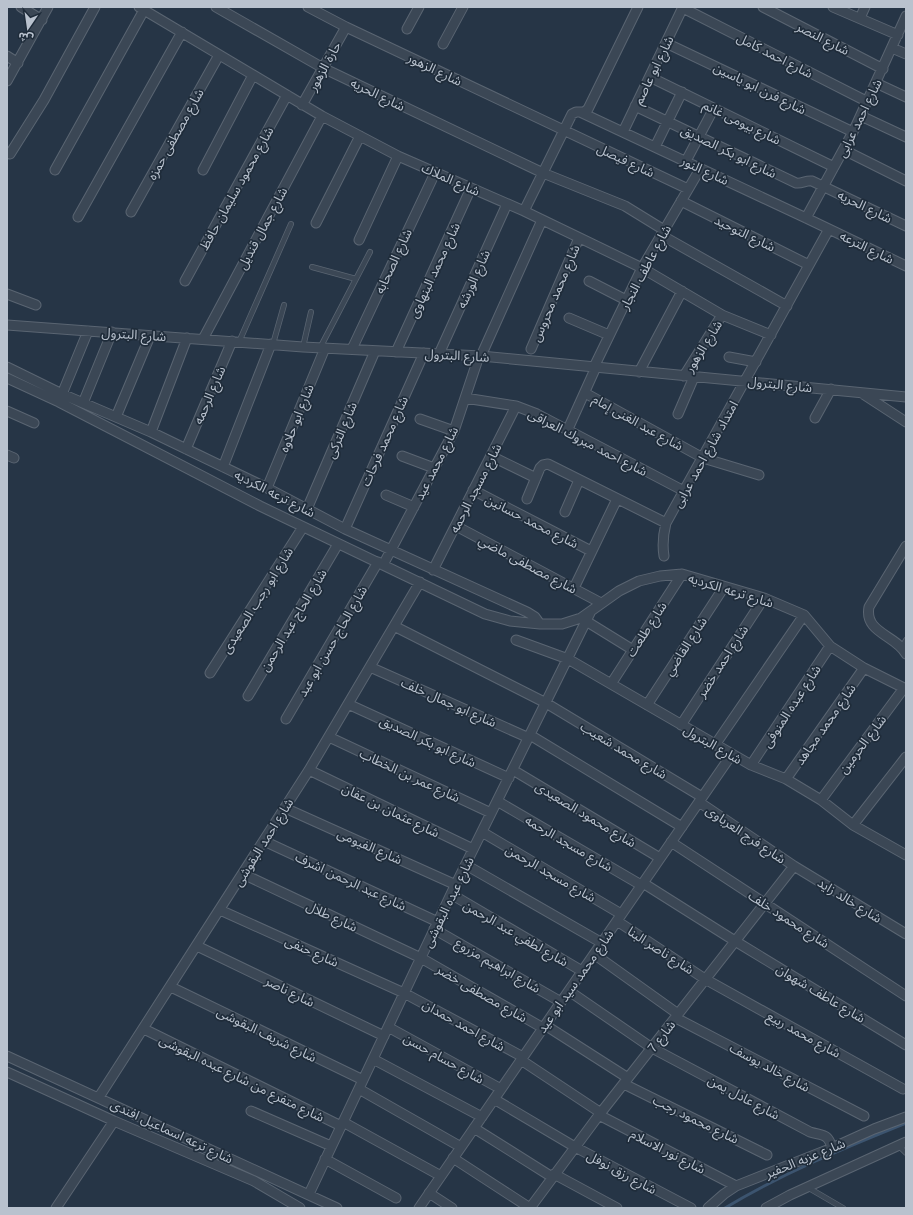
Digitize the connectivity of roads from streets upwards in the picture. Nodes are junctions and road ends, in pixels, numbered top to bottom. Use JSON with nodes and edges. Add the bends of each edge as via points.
{"nodes":[{"id":1,"x":22,"y":7,"type":"edge"},
{"id":2,"x":48,"y":7,"type":"edge"},
{"id":3,"x":95,"y":7,"type":"edge"},
{"id":4,"x":216,"y":7,"type":"edge"},
{"id":5,"x":308,"y":7,"type":"edge"},
{"id":6,"x":418,"y":7,"type":"edge"},
{"id":7,"x":463,"y":7,"type":"edge"},
{"id":8,"x":638,"y":7,"type":"edge"},
{"id":9,"x":683,"y":7,"type":"edge"},
{"id":10,"x":763,"y":7,"type":"edge"},
{"id":11,"x":833,"y":7,"type":"edge"},
{"id":12,"x":865,"y":7,"type":"edge"},
{"id":13,"x":142,"y":8,"type":"edge"},
{"id":14,"x":906,"y":16,"type":"edge"},
{"id":15,"x":860,"y":18,"type":"junction"},
{"id":16,"x":42,"y":20,"type":"junction"},
{"id":17,"x":346,"y":27,"type":"junction"},
{"id":18,"x":407,"y":29,"type":"dead end"},
{"id":19,"x":182,"y":32,"type":"junction"},
{"id":20,"x":898,"y":35,"type":"junction"},
{"id":21,"x":666,"y":43,"type":"junction"},
{"id":22,"x":443,"y":44,"type":"dead end"},
{"id":23,"x":892,"y":48,"type":"junction"},
{"id":24,"x":906,"y":54,"type":"edge"},
{"id":25,"x":219,"y":55,"type":"junction"},
{"id":26,"x":7,"y":56,"type":"edge"},
{"id":27,"x":18,"y":63,"type":"junction"},
{"id":28,"x":323,"y":68,"type":"junction"},
{"id":29,"x":883,"y":69,"type":"junction"},
{"id":30,"x":253,"y":75,"type":"junction"},
{"id":31,"x":650,"y":77,"type":"junction"},
{"id":32,"x":7,"y":81,"type":"edge"},
{"id":33,"x":876,"y":83,"type":"junction"},
{"id":34,"x":682,"y":92,"type":"junction"},
{"id":35,"x":287,"y":95,"type":"junction"},
{"id":36,"x":906,"y":97,"type":"edge"},
{"id":37,"x":868,"y":102,"type":"junction"},
{"id":38,"x":302,"y":105,"type":"junction"},
{"id":39,"x":635,"y":106,"type":"junction"},
{"id":40,"x":714,"y":108,"type":"junction"},
{"id":41,"x":580,"y":112,"type":"junction"},
{"id":42,"x":322,"y":116,"type":"junction"},
{"id":43,"x":862,"y":116,"type":"junction"},
{"id":44,"x":668,"y":122,"type":"junction"},
{"id":45,"x":564,"y":131,"type":"junction"},
{"id":46,"x":623,"y":132,"type":"junction"},
{"id":47,"x":853,"y":132,"type":"junction"},
{"id":48,"x":360,"y":136,"type":"junction"},
{"id":49,"x":699,"y":137,"type":"junction"},
{"id":50,"x":906,"y":138,"type":"edge"},
{"id":51,"x":655,"y":147,"type":"junction"},
{"id":52,"x":844,"y":150,"type":"junction"},
{"id":53,"x":10,"y":154,"type":"dead end"},
{"id":54,"x":398,"y":156,"type":"junction"},
{"id":55,"x":686,"y":162,"type":"junction"},
{"id":56,"x":834,"y":167,"type":"junction"},
{"id":57,"x":700,"y":168,"type":"junction"},
{"id":58,"x":55,"y":170,"type":"dead end"},
{"id":59,"x":203,"y":170,"type":"dead end"},
{"id":60,"x":434,"y":173,"type":"junction"},
{"id":61,"x":543,"y":173,"type":"junction"},
{"id":62,"x":906,"y":181,"type":"edge"},
{"id":63,"x":824,"y":186,"type":"junction"},
{"id":64,"x":472,"y":188,"type":"junction"},
{"id":65,"x":688,"y":189,"type":"junction"},
{"id":66,"x":681,"y":201,"type":"junction"},
{"id":67,"x":507,"y":204,"type":"junction"},
{"id":68,"x":524,"y":211,"type":"junction"},
{"id":69,"x":131,"y":212,"type":"dead end"},
{"id":70,"x":78,"y":217,"type":"dead end"},
{"id":71,"x":806,"y":218,"type":"junction"},
{"id":72,"x":542,"y":220,"type":"junction"},
{"id":73,"x":316,"y":224,"type":"dead end"},
{"id":74,"x":906,"y":226,"type":"edge"},
{"id":75,"x":828,"y":229,"type":"junction"},
{"id":76,"x":663,"y":232,"type":"junction"},
{"id":77,"x":579,"y":238,"type":"junction"},
{"id":78,"x":359,"y":240,"type":"dead end"},
{"id":79,"x":809,"y":265,"type":"junction"},
{"id":80,"x":906,"y":266,"type":"edge"},
{"id":81,"x":642,"y":268,"type":"junction"},
{"id":82,"x":185,"y":281,"type":"dead end"},
{"id":83,"x":589,"y":282,"type":"dead end"},
{"id":84,"x":682,"y":291,"type":"junction"},
{"id":85,"x":7,"y":294,"type":"edge"},
{"id":86,"x":626,"y":300,"type":"junction"},
{"id":87,"x":36,"y":305,"type":"dead end"},
{"id":88,"x":787,"y":306,"type":"junction"},
{"id":89,"x":722,"y":315,"type":"junction"},
{"id":90,"x":569,"y":318,"type":"dead end"},
{"id":91,"x":7,"y":325,"type":"edge"},
{"id":92,"x":88,"y":331,"type":"junction"},
{"id":93,"x":112,"y":332,"type":"junction"},
{"id":94,"x":609,"y":335,"type":"junction"},
{"id":95,"x":771,"y":335,"type":"junction"},
{"id":96,"x":150,"y":336,"type":"junction"},
{"id":97,"x":187,"y":338,"type":"junction"},
{"id":98,"x":203,"y":339,"type":"junction"},
{"id":99,"x":236,"y":342,"type":"junction"},
{"id":100,"x":272,"y":344,"type":"junction"},
{"id":101,"x":323,"y":348,"type":"junction"},
{"id":102,"x":352,"y":349,"type":"junction"},
{"id":103,"x":531,"y":349,"type":"dead end"},
{"id":104,"x":375,"y":351,"type":"junction"},
{"id":105,"x":396,"y":352,"type":"junction"},
{"id":106,"x":424,"y":353,"type":"junction"},
{"id":107,"x":439,"y":354,"type":"junction"},
{"id":108,"x":480,"y":356,"type":"junction"},
{"id":109,"x":729,"y":357,"type":"dead end"},
{"id":110,"x":756,"y":362,"type":"junction"},
{"id":111,"x":7,"y":367,"type":"edge"},
{"id":112,"x":595,"y":367,"type":"junction"},
{"id":113,"x":639,"y":372,"type":"junction"},
{"id":114,"x":684,"y":376,"type":"junction"},
{"id":115,"x":694,"y":377,"type":"junction"},
{"id":116,"x":7,"y":378,"type":"edge"},
{"id":117,"x":746,"y":381,"type":"junction"},
{"id":118,"x":831,"y":389,"type":"junction"},
{"id":119,"x":585,"y":393,"type":"junction"},
{"id":120,"x":862,"y":393,"type":"junction"},
{"id":121,"x":906,"y":397,"type":"edge"},
{"id":122,"x":60,"y":398,"type":"junction"},
{"id":123,"x":465,"y":398,"type":"junction"},
{"id":124,"x":83,"y":403,"type":"junction"},
{"id":125,"x":516,"y":406,"type":"junction"},
{"id":126,"x":7,"y":411,"type":"edge"},
{"id":127,"x":678,"y":414,"type":"dead end"},
{"id":128,"x":116,"y":417,"type":"junction"},
{"id":129,"x":815,"y":418,"type":"dead end"},
{"id":130,"x":420,"y":419,"type":"dead end"},
{"id":131,"x":906,"y":422,"type":"edge"},
{"id":132,"x":34,"y":423,"type":"dead end"},
{"id":133,"x":568,"y":429,"type":"junction"},
{"id":134,"x":454,"y":431,"type":"junction"},
{"id":135,"x":150,"y":432,"type":"junction"},
{"id":136,"x":186,"y":449,"type":"junction"},
{"id":137,"x":402,"y":456,"type":"dead end"},
{"id":138,"x":491,"y":456,"type":"junction"},
{"id":139,"x":703,"y":458,"type":"junction"},
{"id":140,"x":223,"y":467,"type":"junction"},
{"id":141,"x":434,"y":468,"type":"junction"},
{"id":142,"x":759,"y":475,"type":"dead end"},
{"id":143,"x":536,"y":478,"type":"junction"},
{"id":144,"x":579,"y":480,"type":"junction"},
{"id":145,"x":267,"y":488,"type":"junction"},
{"id":146,"x":473,"y":490,"type":"junction"},
{"id":147,"x":684,"y":491,"type":"junction"},
{"id":148,"x":386,"y":495,"type":"dead end"},
{"id":149,"x":527,"y":499,"type":"dead end"},
{"id":150,"x":617,"y":499,"type":"junction"},
{"id":151,"x":414,"y":507,"type":"junction"},
{"id":152,"x":306,"y":509,"type":"junction"},
{"id":153,"x":565,"y":512,"type":"dead end"},
{"id":154,"x":666,"y":523,"type":"junction"},
{"id":155,"x":456,"y":526,"type":"junction"},
{"id":156,"x":303,"y":527,"type":"junction"},
{"id":157,"x":345,"y":529,"type":"junction"},
{"id":158,"x":338,"y":544,"type":"junction"},
{"id":159,"x":906,"y":546,"type":"edge"},
{"id":160,"x":391,"y":550,"type":"junction"},
{"id":161,"x":591,"y":551,"type":"junction"},
{"id":162,"x":664,"y":556,"type":"dead end"},
{"id":163,"x":381,"y":564,"type":"junction"},
{"id":164,"x":433,"y":570,"type":"junction"},
{"id":165,"x":682,"y":574,"type":"junction"},
{"id":166,"x":420,"y":582,"type":"junction"},
{"id":167,"x":724,"y":587,"type":"junction"},
{"id":168,"x":574,"y":588,"type":"junction"},
{"id":169,"x":764,"y":598,"type":"junction"},
{"id":170,"x":601,"y":603,"type":"junction"},
{"id":171,"x":590,"y":612,"type":"junction"},
{"id":172,"x":804,"y":615,"type":"junction"},
{"id":173,"x":586,"y":621,"type":"junction"},
{"id":174,"x":540,"y":624,"type":"junction"},
{"id":175,"x":394,"y":626,"type":"junction"},
{"id":176,"x":516,"y":640,"type":"dead end"},
{"id":177,"x":830,"y":646,"type":"junction"},
{"id":178,"x":905,"y":647,"type":"edge"},
{"id":179,"x":633,"y":650,"type":"junction"},
{"id":180,"x":568,"y":659,"type":"junction"},
{"id":181,"x":370,"y":667,"type":"junction"},
{"id":182,"x":864,"y":668,"type":"junction"},
{"id":183,"x":210,"y":673,"type":"dead end"},
{"id":184,"x":611,"y":684,"type":"junction"},
{"id":185,"x":905,"y":689,"type":"edge"},
{"id":186,"x":248,"y":696,"type":"dead end"},
{"id":187,"x":546,"y":702,"type":"junction"},
{"id":188,"x":348,"y":704,"type":"junction"},
{"id":189,"x":647,"y":705,"type":"junction"},
{"id":190,"x":286,"y":720,"type":"dead end"},
{"id":191,"x":681,"y":725,"type":"junction"},
{"id":192,"x":529,"y":736,"type":"junction"},
{"id":193,"x":329,"y":737,"type":"junction"},
{"id":194,"x":715,"y":745,"type":"junction"},
{"id":195,"x":732,"y":754,"type":"junction"},
{"id":196,"x":906,"y":757,"type":"edge"},
{"id":197,"x":751,"y":765,"type":"junction"},
{"id":198,"x":309,"y":770,"type":"junction"},
{"id":199,"x":511,"y":774,"type":"junction"},
{"id":200,"x":786,"y":779,"type":"junction"},
{"id":201,"x":700,"y":800,"type":"junction"},
{"id":202,"x":821,"y":800,"type":"junction"},
{"id":203,"x":497,"y":801,"type":"junction"},
{"id":204,"x":285,"y":808,"type":"junction"},
{"id":205,"x":491,"y":813,"type":"junction"},
{"id":206,"x":853,"y":825,"type":"junction"},
{"id":207,"x":682,"y":826,"type":"junction"},
{"id":208,"x":482,"y":832,"type":"junction"},
{"id":209,"x":264,"y":841,"type":"junction"},
{"id":210,"x":671,"y":842,"type":"junction"},
{"id":211,"x":473,"y":849,"type":"junction"},
{"id":212,"x":906,"y":855,"type":"edge"},
{"id":213,"x":660,"y":858,"type":"junction"},
{"id":214,"x":466,"y":864,"type":"junction"},
{"id":215,"x":794,"y":866,"type":"junction"},
{"id":216,"x":243,"y":874,"type":"junction"},
{"id":217,"x":642,"y":884,"type":"junction"},
{"id":218,"x":456,"y":885,"type":"junction"},
{"id":219,"x":451,"y":894,"type":"junction"},
{"id":220,"x":764,"y":903,"type":"junction"},
{"id":221,"x":220,"y":910,"type":"junction"},
{"id":222,"x":619,"y":918,"type":"junction"},
{"id":223,"x":436,"y":925,"type":"junction"},
{"id":224,"x":906,"y":934,"type":"edge"},
{"id":225,"x":735,"y":941,"type":"junction"},
{"id":226,"x":602,"y":943,"type":"junction"},
{"id":227,"x":197,"y":946,"type":"junction"},
{"id":228,"x":594,"y":954,"type":"junction"},
{"id":229,"x":421,"y":958,"type":"junction"},
{"id":230,"x":582,"y":971,"type":"junction"},
{"id":231,"x":705,"y":979,"type":"junction"},
{"id":232,"x":171,"y":988,"type":"junction"},
{"id":233,"x":569,"y":991,"type":"junction"},
{"id":234,"x":404,"y":992,"type":"junction"},
{"id":235,"x":906,"y":996,"type":"edge"},
{"id":236,"x":561,"y":1002,"type":"junction"},
{"id":237,"x":677,"y":1016,"type":"junction"},
{"id":238,"x":544,"y":1026,"type":"junction"},
{"id":239,"x":388,"y":1027,"type":"junction"},
{"id":240,"x":144,"y":1029,"type":"junction"},
{"id":241,"x":384,"y":1036,"type":"junction"},
{"id":242,"x":906,"y":1045,"type":"edge"},
{"id":243,"x":652,"y":1048,"type":"junction"},
{"id":244,"x":7,"y":1056,"type":"edge"},
{"id":245,"x":522,"y":1058,"type":"junction"},
{"id":246,"x":372,"y":1059,"type":"junction"},
{"id":247,"x":7,"y":1072,"type":"edge"},
{"id":248,"x":44,"y":1073,"type":"junction"},
{"id":249,"x":363,"y":1080,"type":"junction"},
{"id":250,"x":626,"y":1081,"type":"junction"},
{"id":251,"x":38,"y":1085,"type":"junction"},
{"id":252,"x":358,"y":1089,"type":"junction"},
{"id":253,"x":501,"y":1089,"type":"junction"},
{"id":254,"x":903,"y":1089,"type":"dead end"},
{"id":255,"x":99,"y":1097,"type":"junction"},
{"id":256,"x":494,"y":1099,"type":"junction"},
{"id":257,"x":251,"y":1111,"type":"dead end"},
{"id":258,"x":600,"y":1114,"type":"junction"},
{"id":259,"x":864,"y":1116,"type":"dead end"},
{"id":260,"x":482,"y":1117,"type":"junction"},
{"id":261,"x":906,"y":1117,"type":"edge"},
{"id":262,"x":114,"y":1121,"type":"junction"},
{"id":263,"x":342,"y":1124,"type":"junction"},
{"id":264,"x":474,"y":1128,"type":"junction"},
{"id":265,"x":902,"y":1144,"type":"edge"},
{"id":266,"x":331,"y":1146,"type":"junction"},
{"id":267,"x":461,"y":1147,"type":"junction"},
{"id":268,"x":575,"y":1147,"type":"junction"},
{"id":269,"x":832,"y":1148,"type":"junction"},
{"id":270,"x":767,"y":1154,"type":"dead end"},
{"id":271,"x":454,"y":1158,"type":"junction"},
{"id":272,"x":325,"y":1159,"type":"junction"},
{"id":273,"x":441,"y":1176,"type":"junction"},
{"id":274,"x":553,"y":1176,"type":"junction"},
{"id":275,"x":736,"y":1186,"type":"junction"},
{"id":276,"x":309,"y":1194,"type":"junction"},
{"id":277,"x":429,"y":1194,"type":"junction"},
{"id":278,"x":396,"y":1198,"type":"dead end"},
{"id":279,"x":533,"y":1207,"type":"edge"},
{"id":280,"x":56,"y":1208,"type":"edge"},
{"id":281,"x":300,"y":1208,"type":"edge"},
{"id":282,"x":337,"y":1208,"type":"edge"},
{"id":283,"x":419,"y":1208,"type":"edge"},
{"id":284,"x":452,"y":1208,"type":"edge"},
{"id":285,"x":617,"y":1208,"type":"edge"},
{"id":286,"x":691,"y":1208,"type":"edge"},
{"id":287,"x":708,"y":1208,"type":"edge"},
{"id":288,"x":766,"y":1208,"type":"edge"}],
"edges":[{"from":1,"to":16,"type":"street"},
{"from":2,"to":16,"type":"street"},
{"from":3,"to":53,"type":"street","via":[[44,100]]},
{"from":4,"to":28,"type":"street","name":"شارع الحريه"},
{"from":5,"to":17,"type":"street","name":"شارع الزهور"},
{"from":6,"to":18,"type":"street"},
{"from":7,"to":22,"type":"street"},
{"from":8,"to":41,"type":"street","via":[[588,109]]},
{"from":9,"to":21,"type":"street","name":"شارع ابو عاصم"},
{"from":9,"to":37,"type":"street","name":"شارع احمد كامل"},
{"from":10,"to":29,"type":"street","name":"شارع النصر"},
{"from":11,"to":15,"type":"street"},
{"from":12,"to":15,"type":"street"},
{"from":13,"to":19,"type":"street","name":"شارع الملاك"},
{"from":13,"to":58,"type":"street"},
{"from":14,"to":20,"type":"street","name":"شارع احمد عرابى"},
{"from":15,"to":20,"type":"street"},
{"from":16,"to":27,"type":"street"},
{"from":17,"to":28,"type":"street","name":"حارة الزهور"},
{"from":17,"to":45,"type":"street","name":"شارع الزهور"},
{"from":19,"to":25,"type":"street","name":"شارع الملاك"},
{"from":19,"to":70,"type":"street"},
{"from":20,"to":23,"type":"street","name":"شارع احمد عرابى"},
{"from":21,"to":31,"type":"street","name":"شارع ابو عاصم"},
{"from":21,"to":47,"type":"street","name":"شارع فرن ابو ياسين"},
{"from":23,"to":24,"type":"street"},
{"from":23,"to":29,"type":"street","name":"شارع احمد عرابى"},
{"from":25,"to":30,"type":"street","name":"شارع الملاك"},
{"from":25,"to":69,"type":"street","name":"شارع مصطفى حمزه"},
{"from":26,"to":27,"type":"street"},
{"from":27,"to":32,"type":"street"},
{"from":28,"to":38,"type":"street","name":"حارة الزهور"},
{"from":28,"to":61,"type":"street","name":"شارع الحريه"},
{"from":29,"to":33,"type":"street","name":"شارع احمد عرابى"},
{"from":30,"to":35,"type":"street","name":"شارع الملاك"},
{"from":30,"to":59,"type":"street"},
{"from":31,"to":34,"type":"street","name":"شارع بيومى غانم"},
{"from":31,"to":39,"type":"street","name":"شارع ابو عاصم"},
{"from":33,"to":36,"type":"street"},
{"from":33,"to":37,"type":"street","name":"شارع احمد عرابى"},
{"from":34,"to":40,"type":"street","name":"شارع بيومى غانم"},
{"from":34,"to":44,"type":"street"},
{"from":35,"to":38,"type":"street","name":"شارع الملاك"},
{"from":35,"to":82,"type":"street","name":"شارع محمود سليمان حافظ"},
{"from":37,"to":43,"type":"street","name":"شارع احمد عرابى"},
{"from":38,"to":42,"type":"street","name":"شارع الملاك"},
{"from":39,"to":44,"type":"street","name":"شارع ابو بكر الصديق"},
{"from":39,"to":46,"type":"street","name":"شارع ابو عاصم"},
{"from":40,"to":49,"type":"street"},
{"from":40,"to":56,"type":"street","name":"شارع بيومى غانم"},
{"from":41,"to":45,"type":"street","via":[[572,114]]},
{"from":41,"to":46,"type":"street","name":"شارع النور"},
{"from":42,"to":48,"type":"street","name":"شارع الملاك"},
{"from":42,"to":98,"type":"street","name":"شارع جمال قنديل"},
{"from":43,"to":47,"type":"street","name":"شارع احمد عرابى"},
{"from":43,"to":50,"type":"street"},
{"from":44,"to":49,"type":"street","name":"شارع ابو بكر الصديق"},
{"from":44,"to":51,"type":"street"},
{"from":45,"to":61,"type":"street"},
{"from":45,"to":65,"type":"street","name":"شارع فيصل"},
{"from":46,"to":51,"type":"street","name":"شارع النور"},
{"from":47,"to":52,"type":"street","name":"شارع احمد عرابى"},
{"from":48,"to":54,"type":"street","name":"شارع الملاك"},
{"from":48,"to":73,"type":"street"},
{"from":49,"to":55,"type":"street"},
{"from":49,"to":63,"type":"street","name":"شارع ابو بكر الصديق","via":[[796,183],[807,180]]},
{"from":51,"to":55,"type":"street","name":"شارع النور"},
{"from":52,"to":56,"type":"street","name":"شارع احمد عرابى"},
{"from":52,"to":62,"type":"street"},
{"from":54,"to":60,"type":"street","name":"شارع الملاك"},
{"from":54,"to":78,"type":"street"},
{"from":55,"to":57,"type":"street","name":"شارع النور"},
{"from":56,"to":63,"type":"street","name":"شارع احمد عرابى"},
{"from":57,"to":65,"type":"street","name":"شارع عاطف النجار"},
{"from":57,"to":71,"type":"street","name":"شارع النور"},
{"from":60,"to":64,"type":"street","name":"شارع الملاك"},
{"from":60,"to":102,"type":"street","name":"شارع الصحابه"},
{"from":61,"to":68,"type":"street"},
{"from":61,"to":76,"type":"street","name":"شارع الحريه","via":[[625,206]]},
{"from":63,"to":71,"type":"street","name":"شارع احمد عرابى"},
{"from":63,"to":74,"type":"street","name":"شارع الحريه"},
{"from":64,"to":67,"type":"street","name":"شارع الملاك"},
{"from":64,"to":105,"type":"street","name":"شارع محمد البنهاوى"},
{"from":65,"to":66,"type":"street","name":"شارع عاطف النجار"},
{"from":66,"to":76,"type":"street","name":"شارع عاطف النجار"},
{"from":66,"to":79,"type":"street","name":"شارع التوحيد"},
{"from":67,"to":68,"type":"street","name":"شارع الملاك"},
{"from":67,"to":107,"type":"street","name":"شارع الورشه"},
{"from":68,"to":72,"type":"street","name":"شارع الملاك"},
{"from":71,"to":75,"type":"street","name":"شارع النور"},
{"from":72,"to":77,"type":"street","name":"شارع الملاك"},
{"from":72,"to":108,"type":"street","name":"شارع محمد عيد"},
{"from":75,"to":79,"type":"street","name":"امتداد شارع احمد عرابى"},
{"from":75,"to":80,"type":"street","name":"شارع الترعه"},
{"from":76,"to":81,"type":"street","name":"شارع عاطف النجار"},
{"from":76,"to":88,"type":"street"},
{"from":77,"to":81,"type":"street","name":"شارع الملاك"},
{"from":77,"to":103,"type":"street","name":"شارع محمد محروس"},
{"from":79,"to":88,"type":"street","name":"امتداد شارع احمد عرابى"},
{"from":81,"to":84,"type":"street","name":"شارع الملاك"},
{"from":81,"to":86,"type":"street","name":"شارع عاطف النجار"},
{"from":83,"to":86,"type":"street"},
{"from":84,"to":89,"type":"street","name":"شارع الملاك"},
{"from":84,"to":113,"type":"street"},
{"from":85,"to":87,"type":"street"},
{"from":86,"to":94,"type":"street","name":"شارع عاطف النجار"},
{"from":88,"to":95,"type":"street","name":"امتداد شارع احمد عرابى"},
{"from":89,"to":95,"type":"street","name":"شارع الملاك"},
{"from":89,"to":114,"type":"street","name":"شارع الزهور"},
{"from":90,"to":94,"type":"street"},
{"from":91,"to":92,"type":"street","name":"شارع البترول"},
{"from":92,"to":93,"type":"street","name":"شارع البترول"},
{"from":92,"to":122,"type":"street"},
{"from":93,"to":96,"type":"street","name":"شارع البترول"},
{"from":93,"to":124,"type":"street"},
{"from":94,"to":112,"type":"street","name":"شارع عاطف النجار"},
{"from":95,"to":110,"type":"street","name":"امتداد شارع احمد عرابى"},
{"from":96,"to":97,"type":"street","name":"شارع البترول"},
{"from":96,"to":128,"type":"street"},
{"from":97,"to":98,"type":"street","name":"شارع البترول"},
{"from":97,"to":135,"type":"street"},
{"from":98,"to":99,"type":"street","name":"شارع البترول"},
{"from":99,"to":100,"type":"street","name":"شارع البترول"},
{"from":99,"to":136,"type":"street","name":"شارع الرحمه"},
{"from":100,"to":101,"type":"street","name":"شارع البترول"},
{"from":100,"to":140,"type":"street"},
{"from":101,"to":102,"type":"street","name":"شارع البترول"},
{"from":101,"to":145,"type":"street","name":"شارع ابو حلاوه"},
{"from":102,"to":104,"type":"street","name":"شارع البترول"},
{"from":104,"to":105,"type":"street","name":"شارع البترول"},
{"from":104,"to":152,"type":"street","name":"شارع التركى"},
{"from":105,"to":106,"type":"street","name":"شارع البترول"},
{"from":106,"to":107,"type":"street","name":"شارع البترول"},
{"from":106,"to":157,"type":"street","name":"شارع محمد فرحات"},
{"from":107,"to":108,"type":"street","name":"شارع البترول"},
{"from":108,"to":112,"type":"street","name":"شارع البترول"},
{"from":108,"to":123,"type":"street","name":"شارع محمد عيد"},
{"from":109,"to":110,"type":"street"},
{"from":110,"to":117,"type":"street","name":"امتداد شارع احمد عرابى"},
{"from":111,"to":122,"type":"street","name":"شارع ترعه الكرديه"},
{"from":112,"to":113,"type":"street","name":"شارع البترول"},
{"from":112,"to":119,"type":"street","name":"شارع عاطف النجار"},
{"from":113,"to":114,"type":"street","name":"شارع البترول"},
{"from":114,"to":115,"type":"street","name":"شارع البترول"},
{"from":115,"to":117,"type":"street","name":"شارع البترول"},
{"from":115,"to":127,"type":"street"},
{"from":116,"to":122,"type":"street","name":"شارع ترعه الكرديه"},
{"from":117,"to":118,"type":"street","name":"شارع البترول"},
{"from":117,"to":139,"type":"street","name":"امتداد شارع احمد عرابى"},
{"from":118,"to":120,"type":"street","name":"شارع البترول"},
{"from":118,"to":129,"type":"street"},
{"from":119,"to":133,"type":"street","name":"شارع عاطف النجار"},
{"from":119,"to":139,"type":"street","name":"شارع عبد الغنى إمام"},
{"from":120,"to":121,"type":"street","name":"شارع البترول"},
{"from":120,"to":131,"type":"street"},
{"from":122,"to":124,"type":"street","name":"شارع ترعه الكرديه"},
{"from":122,"to":156,"type":"street","name":"شارع ترعه الكرديه"},
{"from":123,"to":125,"type":"street","name":"شارع احمد مبروك العراقى"},
{"from":123,"to":134,"type":"street","name":"شارع محمد عيد"},
{"from":124,"to":128,"type":"street","name":"شارع ترعه الكرديه"},
{"from":125,"to":133,"type":"street","name":"شارع احمد مبروك العراقى"},
{"from":125,"to":138,"type":"street","name":"شارع مسجد الرحمه"},
{"from":126,"to":132,"type":"street"},
{"from":128,"to":135,"type":"street","name":"شارع ترعه الكرديه"},
{"from":130,"to":134,"type":"street"},
{"from":133,"to":147,"type":"street","name":"شارع احمد مبروك العراقى"},
{"from":134,"to":141,"type":"street","name":"شارع محمد عيد"},
{"from":135,"to":136,"type":"street","name":"شارع ترعه الكرديه"},
{"from":136,"to":140,"type":"street","name":"شارع ترعه الكرديه"},
{"from":137,"to":141,"type":"street"},
{"from":138,"to":143,"type":"street"},
{"from":138,"to":146,"type":"street","name":"شارع مسجد الرحمه"},
{"from":139,"to":142,"type":"street","name":"شارع عبد الغنى إمام"},
{"from":139,"to":147,"type":"street","name":"امتداد شارع احمد عرابى"},
{"from":140,"to":145,"type":"street","name":"شارع ترعه الكرديه"},
{"from":141,"to":151,"type":"street","name":"شارع محمد عيد"},
{"from":143,"to":144,"type":"street","via":[[542,466],[548,464]]},
{"from":143,"to":149,"type":"street"},
{"from":144,"to":150,"type":"street"},
{"from":144,"to":153,"type":"street"},
{"from":145,"to":152,"type":"street","name":"شارع ترعه الكرديه"},
{"from":146,"to":155,"type":"street","name":"شارع مسجد الرحمه"},
{"from":146,"to":161,"type":"street","name":"شارع محمد حسانين"},
{"from":147,"to":154,"type":"street","name":"امتداد شارع احمد عرابى"},
{"from":148,"to":151,"type":"street"},
{"from":150,"to":154,"type":"street"},
{"from":150,"to":161,"type":"street"},
{"from":151,"to":160,"type":"street","name":"شارع محمد عيد"},
{"from":152,"to":157,"type":"street","name":"شارع ترعه الكرديه"},
{"from":154,"to":162,"type":"street","name":"امتداد شارع احمد عرابى","via":[[662,545]]},
{"from":155,"to":164,"type":"street","name":"شارع مسجد الرحمه"},
{"from":155,"to":168,"type":"street","name":"شارع مصطفى ماضي"},
{"from":156,"to":158,"type":"street","name":"شارع ترعه الكرديه"},
{"from":156,"to":183,"type":"street","name":"شارع ابو رجب الصعيدى"},
{"from":157,"to":160,"type":"street","name":"شارع ترعه الكرديه"},
{"from":158,"to":163,"type":"street","name":"شارع ترعه الكرديه"},
{"from":158,"to":186,"type":"street","name":"شارع الحاج عبد الرحمن"},
{"from":159,"to":178,"type":"street","via":[[869,607],[868,614],[870,622],[881,633]]},
{"from":160,"to":163,"type":"street","name":"شارع محمد عيد"},
{"from":160,"to":164,"type":"street","name":"شارع ترعه الكرديه"},
{"from":161,"to":168,"type":"street"},
{"from":163,"to":166,"type":"street","name":"شارع ترعه الكرديه"},
{"from":163,"to":190,"type":"street","name":"شارع الحاج حسن ابو عبد"},
{"from":164,"to":174,"type":"street","name":"شارع ترعه الكرديه","via":[[527,612]]},
{"from":165,"to":167,"type":"street","name":"شارع ترعه الكرديه"},
{"from":165,"to":170,"type":"street","name":"شارع ترعه الكرديه","via":[[639,581]]},
{"from":165,"to":179,"type":"street","name":"شارع طلعت"},
{"from":166,"to":174,"type":"street","name":"شارع ترعه الكرديه","via":[[485,614],[510,621]]},
{"from":166,"to":175,"type":"street","name":"شارع احمد البقوشى"},
{"from":167,"to":169,"type":"street","name":"شارع ترعه الكرديه"},
{"from":167,"to":189,"type":"street","name":"شارع القاضي"},
{"from":168,"to":170,"type":"street","name":"شارع مصطفى ماضي"},
{"from":169,"to":172,"type":"street","name":"شارع ترعه الكرديه"},
{"from":169,"to":191,"type":"street","name":"شارع احمد خضر"},
{"from":170,"to":171,"type":"street","name":"شارع ترعه الكرديه"},
{"from":171,"to":173,"type":"street","name":"شارع عبده البقوشى"},
{"from":171,"to":174,"type":"street","name":"شارع ترعه الكرديه","via":[[562,624]]},
{"from":172,"to":177,"type":"street","name":"شارع ترعه الكرديه"},
{"from":172,"to":194,"type":"street"},
{"from":173,"to":179,"type":"street"},
{"from":173,"to":180,"type":"street","name":"شارع عبده البقوشى"},
{"from":175,"to":181,"type":"street","name":"شارع احمد البقوشى"},
{"from":175,"to":187,"type":"street","name":"شارع محمد شعيب"},
{"from":176,"to":180,"type":"street","name":"شارع البترول"},
{"from":177,"to":182,"type":"street","name":"شارع ترعه الكرديه"},
{"from":177,"to":197,"type":"street","name":"شارع عبده المنوفى"},
{"from":179,"to":184,"type":"street","name":"شارع طلعت"},
{"from":180,"to":184,"type":"street","name":"شارع البترول"},
{"from":180,"to":187,"type":"street","name":"شارع عبده البقوشى"},
{"from":181,"to":188,"type":"street","name":"شارع احمد البقوشى"},
{"from":181,"to":192,"type":"street","name":"شارع ابو جمال خلف"},
{"from":182,"to":185,"type":"street","name":"شارع ترعه الكرديه"},
{"from":182,"to":200,"type":"street","name":"شارع محمد مجاهد"},
{"from":184,"to":189,"type":"street","name":"شارع البترول"},
{"from":185,"to":202,"type":"street","name":"شارع الحرمين"},
{"from":187,"to":192,"type":"street","name":"شارع عبده البقوشى"},
{"from":187,"to":201,"type":"street","name":"شارع محمد شعيب"},
{"from":188,"to":193,"type":"street","name":"شارع احمد البقوشى"},
{"from":188,"to":199,"type":"street","name":"شارع ابو بكر الصديق"},
{"from":189,"to":191,"type":"street","name":"شارع البترول"},
{"from":191,"to":194,"type":"street","name":"شارع البترول"},
{"from":192,"to":199,"type":"street","name":"شارع عبده البقوشى"},
{"from":192,"to":207,"type":"street","name":"شارع ابو جمال خلف"},
{"from":193,"to":198,"type":"street","name":"شارع احمد البقوشى"},
{"from":193,"to":205,"type":"street","name":"شارع عمر بن الخطاب"},
{"from":194,"to":195,"type":"street","name":"شارع البترول"},
{"from":195,"to":197,"type":"street","name":"شارع البترول"},
{"from":195,"to":201,"type":"street","name":"شارع محمد سيد ابو عيد"},
{"from":196,"to":206,"type":"street"},
{"from":197,"to":200,"type":"street","name":"شارع البترول"},
{"from":198,"to":204,"type":"street","name":"شارع احمد البقوشى"},
{"from":198,"to":211,"type":"street","name":"شارع عثمان بن عفان"},
{"from":199,"to":203,"type":"street","name":"شارع عبده البقوشى"},
{"from":199,"to":213,"type":"street","name":"شارع محمود الصعيدى"},
{"from":200,"to":202,"type":"street","name":"شارع البترول"},
{"from":201,"to":207,"type":"street","name":"شارع محمد سيد ابو عيد"},
{"from":201,"to":215,"type":"street","name":"شارع فرج العرباوى"},
{"from":202,"to":206,"type":"street","name":"شارع البترول"},
{"from":203,"to":205,"type":"street","name":"شارع عبده البقوشى"},
{"from":203,"to":217,"type":"street","name":"شارع مسجد الرحمه"},
{"from":204,"to":209,"type":"street","name":"شارع احمد البقوشى"},
{"from":204,"to":218,"type":"street","name":"شارع الفيومى"},
{"from":205,"to":208,"type":"street","name":"شارع عبده البقوشى"},
{"from":206,"to":212,"type":"street","name":"شارع البترول"},
{"from":207,"to":210,"type":"street","name":"شارع محمد سيد ابو عيد"},
{"from":208,"to":211,"type":"street","name":"شارع عبده البقوشى"},
{"from":208,"to":222,"type":"street","name":"شارع مسجد الرحمن"},
{"from":209,"to":216,"type":"street","name":"شارع احمد البقوشى"},
{"from":209,"to":223,"type":"street","name":"شارع عبد الرحمن اشرف"},
{"from":210,"to":213,"type":"street","name":"شارع محمد سيد ابو عيد"},
{"from":210,"to":220,"type":"street","name":"شارع محمود خلف"},
{"from":211,"to":214,"type":"street","name":"شارع عبده البقوشى"},
{"from":213,"to":217,"type":"street","name":"شارع محمد سيد ابو عيد"},
{"from":214,"to":218,"type":"street","name":"شارع عبده البقوشى"},
{"from":214,"to":226,"type":"street"},
{"from":215,"to":220,"type":"street","name":"شارع 7"},
{"from":215,"to":224,"type":"street","name":"شارع خالد زايد"},
{"from":216,"to":221,"type":"street","name":"شارع احمد البقوشى"},
{"from":216,"to":229,"type":"street","name":"شارع طلال"},
{"from":217,"to":222,"type":"street","name":"شارع محمد سيد ابو عيد"},
{"from":217,"to":225,"type":"street","name":"شارع مسجد الرحمه"},
{"from":218,"to":219,"type":"street","name":"شارع عبده البقوشى"},
{"from":219,"to":223,"type":"street","name":"شارع عبده البقوشى"},
{"from":219,"to":230,"type":"street","name":"شارع لطفي عبد الرحمن"},
{"from":220,"to":225,"type":"street","name":"شارع 7"},
{"from":220,"to":235,"type":"street","name":"شارع محمود خلف"},
{"from":221,"to":227,"type":"street","name":"شارع احمد البقوشى"},
{"from":221,"to":234,"type":"street","name":"شارع حنفى"},
{"from":222,"to":226,"type":"street","name":"شارع محمد سيد ابو عيد"},
{"from":222,"to":231,"type":"street","name":"شارع ناصر البنا"},
{"from":223,"to":229,"type":"street","name":"شارع عبده البقوشى"},
{"from":223,"to":236,"type":"street","name":"شارع ابراهيم مزروع"},
{"from":225,"to":231,"type":"street","name":"شارع 7"},
{"from":225,"to":242,"type":"street","name":"شارع عاطف شهوان"},
{"from":226,"to":228,"type":"street","name":"شارع محمد سيد ابو عيد"},
{"from":227,"to":232,"type":"street","name":"شارع احمد البقوشى"},
{"from":227,"to":241,"type":"street","name":"شارع ناصر"},
{"from":228,"to":230,"type":"street","name":"شارع محمد سيد ابو عيد"},
{"from":228,"to":237,"type":"street","name":"شارع خالد يوسف"},
{"from":229,"to":234,"type":"street","name":"شارع عبده البقوشى"},
{"from":229,"to":238,"type":"street","name":"شارع مصطفى خضر"},
{"from":230,"to":233,"type":"street","name":"شارع محمد سيد ابو عيد"},
{"from":231,"to":237,"type":"street","name":"شارع 7"},
{"from":231,"to":254,"type":"street","name":"شارع محمد ربيع"},
{"from":232,"to":240,"type":"street","name":"شارع احمد البقوشى"},
{"from":232,"to":249,"type":"street","name":"شارع شريف البقوشى"},
{"from":233,"to":236,"type":"street","name":"شارع محمد سيد ابو عيد"},
{"from":233,"to":243,"type":"street"},
{"from":234,"to":239,"type":"street","name":"شارع عبده البقوشى"},
{"from":234,"to":245,"type":"street","name":"شارع احمد حمدان"},
{"from":236,"to":238,"type":"street","name":"شارع محمد سيد ابو عيد"},
{"from":237,"to":243,"type":"street","name":"شارع 7"},
{"from":237,"to":259,"type":"street","name":"شارع خالد يوسف"},
{"from":238,"to":245,"type":"street","name":"شارع محمد سيد ابو عيد"},
{"from":238,"to":250,"type":"street"},
{"from":239,"to":241,"type":"street","name":"شارع عبده البقوشى"},
{"from":239,"to":253,"type":"street","name":"شارع حسام حسن"},
{"from":240,"to":255,"type":"street","name":"شارع احمد البقوشى"},
{"from":240,"to":263,"type":"street","name":"شارع متفرع من شارع عبده البقوشى"},
{"from":241,"to":246,"type":"street","name":"شارع عبده البقوشى"},
{"from":243,"to":250,"type":"street","name":"شارع 7"},
{"from":243,"to":269,"type":"street","name":"شارع عادل يمن","via":[[810,1132],[827,1136]]},
{"from":244,"to":248,"type":"street","name":"شارع ترعه اسماعيل افندى"},
{"from":245,"to":253,"type":"street","name":"شارع محمد سيد ابو عيد"},
{"from":245,"to":258,"type":"street","name":"شارع نور الاسلام"},
{"from":246,"to":249,"type":"street","name":"شارع عبده البقوشى"},
{"from":246,"to":260,"type":"street"},
{"from":247,"to":251,"type":"street","name":"شارع ترعه اسماعيل افندى"},
{"from":248,"to":251,"type":"street"},
{"from":248,"to":255,"type":"street","name":"شارع ترعه اسماعيل افندى"},
{"from":249,"to":252,"type":"street","name":"شارع عبده البقوشى"},
{"from":250,"to":258,"type":"street","name":"شارع 7"},
{"from":250,"to":270,"type":"street","name":"شارع محمود رجب"},
{"from":251,"to":262,"type":"street","name":"شارع ترعه اسماعيل افندى"},
{"from":252,"to":263,"type":"street","name":"شارع عبده البقوشى"},
{"from":252,"to":267,"type":"street"},
{"from":253,"to":256,"type":"street","name":"شارع محمد سيد ابو عيد"},
{"from":255,"to":276,"type":"street","name":"شارع ترعه اسماعيل افندى"},
{"from":256,"to":260,"type":"street","name":"شارع محمد سيد ابو عيد"},
{"from":256,"to":268,"type":"street","name":"شارع رزق نوفل"},
{"from":257,"to":266,"type":"street"},
{"from":258,"to":268,"type":"street","name":"شارع 7"},
{"from":258,"to":275,"type":"street","name":"شارع نور الاسلام"},
{"from":260,"to":264,"type":"street","name":"شارع محمد سيد ابو عيد"},
{"from":261,"to":269,"type":"street","name":"شارع عزبه الحفير"},
{"from":262,"to":280,"type":"street"},
{"from":262,"to":281,"type":"street","name":"شارع ترعه اسماعيل افندى","via":[[254,1181]]},
{"from":263,"to":266,"type":"street","name":"شارع عبده البقوشى"},
{"from":263,"to":273,"type":"street","name":"شارع متفرع من شارع عبده البقوشى"},
{"from":264,"to":267,"type":"street","name":"شارع محمد سيد ابو عيد"},
{"from":264,"to":274,"type":"street"},
{"from":265,"to":288,"type":"street","name":"شارع عزبه الحفير"},
{"from":266,"to":272,"type":"street","name":"شارع عبده البقوشى"},
{"from":267,"to":271,"type":"street","name":"شارع محمد سيد ابو عيد"},
{"from":268,"to":274,"type":"street","name":"شارع 7"},
{"from":268,"to":286,"type":"street","name":"شارع رزق نوفل"},
{"from":269,"to":275,"type":"street","name":"شارع عزبه الحفير"},
{"from":271,"to":273,"type":"street","name":"شارع محمد سيد ابو عيد"},
{"from":271,"to":279,"type":"street"},
{"from":272,"to":276,"type":"street","name":"شارع عبده البقوشى"},
{"from":272,"to":278,"type":"street"},
{"from":273,"to":277,"type":"street","name":"شارع محمد سيد ابو عيد"},
{"from":274,"to":279,"type":"street","name":"شارع 7"},
{"from":274,"to":285,"type":"street"},
{"from":275,"to":287,"type":"street","name":"شارع عزبه الحفير"},
{"from":276,"to":282,"type":"street","name":"شارع ترعه اسماعيل افندى"},
{"from":277,"to":283,"type":"street","name":"شارع محمد سيد ابو عيد"},
{"from":277,"to":284,"type":"street"}]}
